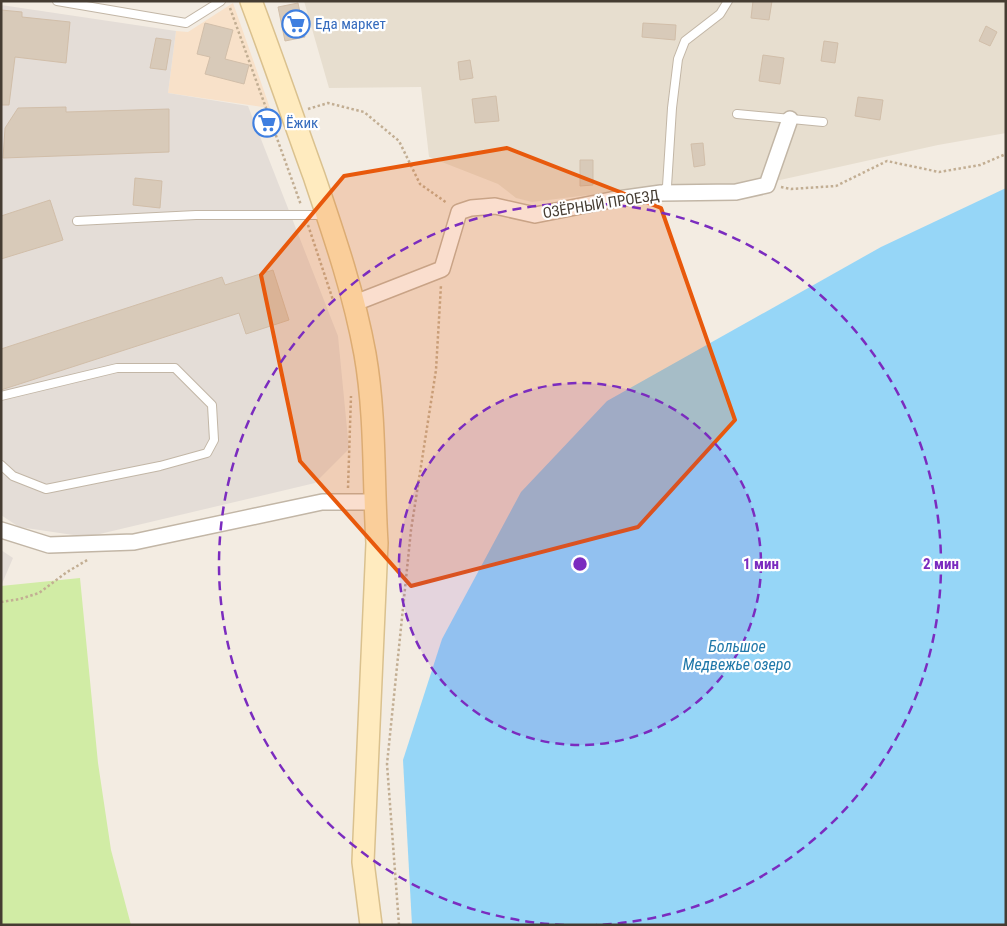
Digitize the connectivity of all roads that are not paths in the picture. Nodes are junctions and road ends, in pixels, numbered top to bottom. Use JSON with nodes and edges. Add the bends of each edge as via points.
{"nodes":[{"id":1,"x":57,"y":1,"type":"edge"},
{"id":2,"x":221,"y":1,"type":"edge"},
{"id":3,"x":251,"y":1,"type":"edge"},
{"id":4,"x":728,"y":1,"type":"edge"},
{"id":5,"x":737,"y":114,"type":"dead end"},
{"id":6,"x":790,"y":119,"type":"junction"},
{"id":7,"x":823,"y":122,"type":"dead end"},
{"id":8,"x":661,"y":193,"type":"junction"},
{"id":9,"x":327,"y":214,"type":"junction"},
{"id":10,"x":77,"y":221,"type":"dead end"},
{"id":11,"x":355,"y":303,"type":"junction"},
{"id":12,"x":1,"y":396,"type":"edge"},
{"id":13,"x":1,"y":466,"type":"edge"},
{"id":14,"x":374,"y":502,"type":"junction"},
{"id":15,"x":1,"y":530,"type":"edge"},
{"id":16,"x":371,"y":925,"type":"edge"}],
"edges":[{"from":1,"to":2,"type":"lane","via":[[186,23]]},
{"from":3,"to":9,"type":"main road"},
{"from":4,"to":8,"type":"lane","via":[[720,14],[684,41],[678,59],[672,108],[667,186]]},
{"from":5,"to":6,"type":"lane"},
{"from":6,"to":7,"type":"lane"},
{"from":6,"to":8,"type":"street","name":"ОЗЁРНЫЙ ПРОЕЗД","via":[[767,185],[736,192]]},
{"from":8,"to":11,"type":"street","name":"ОЗЁРНЫЙ ПРОЕЗД","via":[[535,215],[495,206],[471,208],[460,212],[442,269]]},
{"from":9,"to":10,"type":"lane","via":[[196,215]]},
{"from":9,"to":11,"type":"main road"},
{"from":11,"to":14,"type":"main road","via":[[366,356],[374,429]]},
{"from":12,"to":13,"type":"lane","via":[[117,368],[175,368],[212,405],[214,440],[207,453],[46,489],[13,476]]},
{"from":14,"to":15,"type":"street","via":[[322,502],[134,542],[49,546]]},
{"from":14,"to":16,"type":"main road","via":[[377,543],[363,862]]}]}
